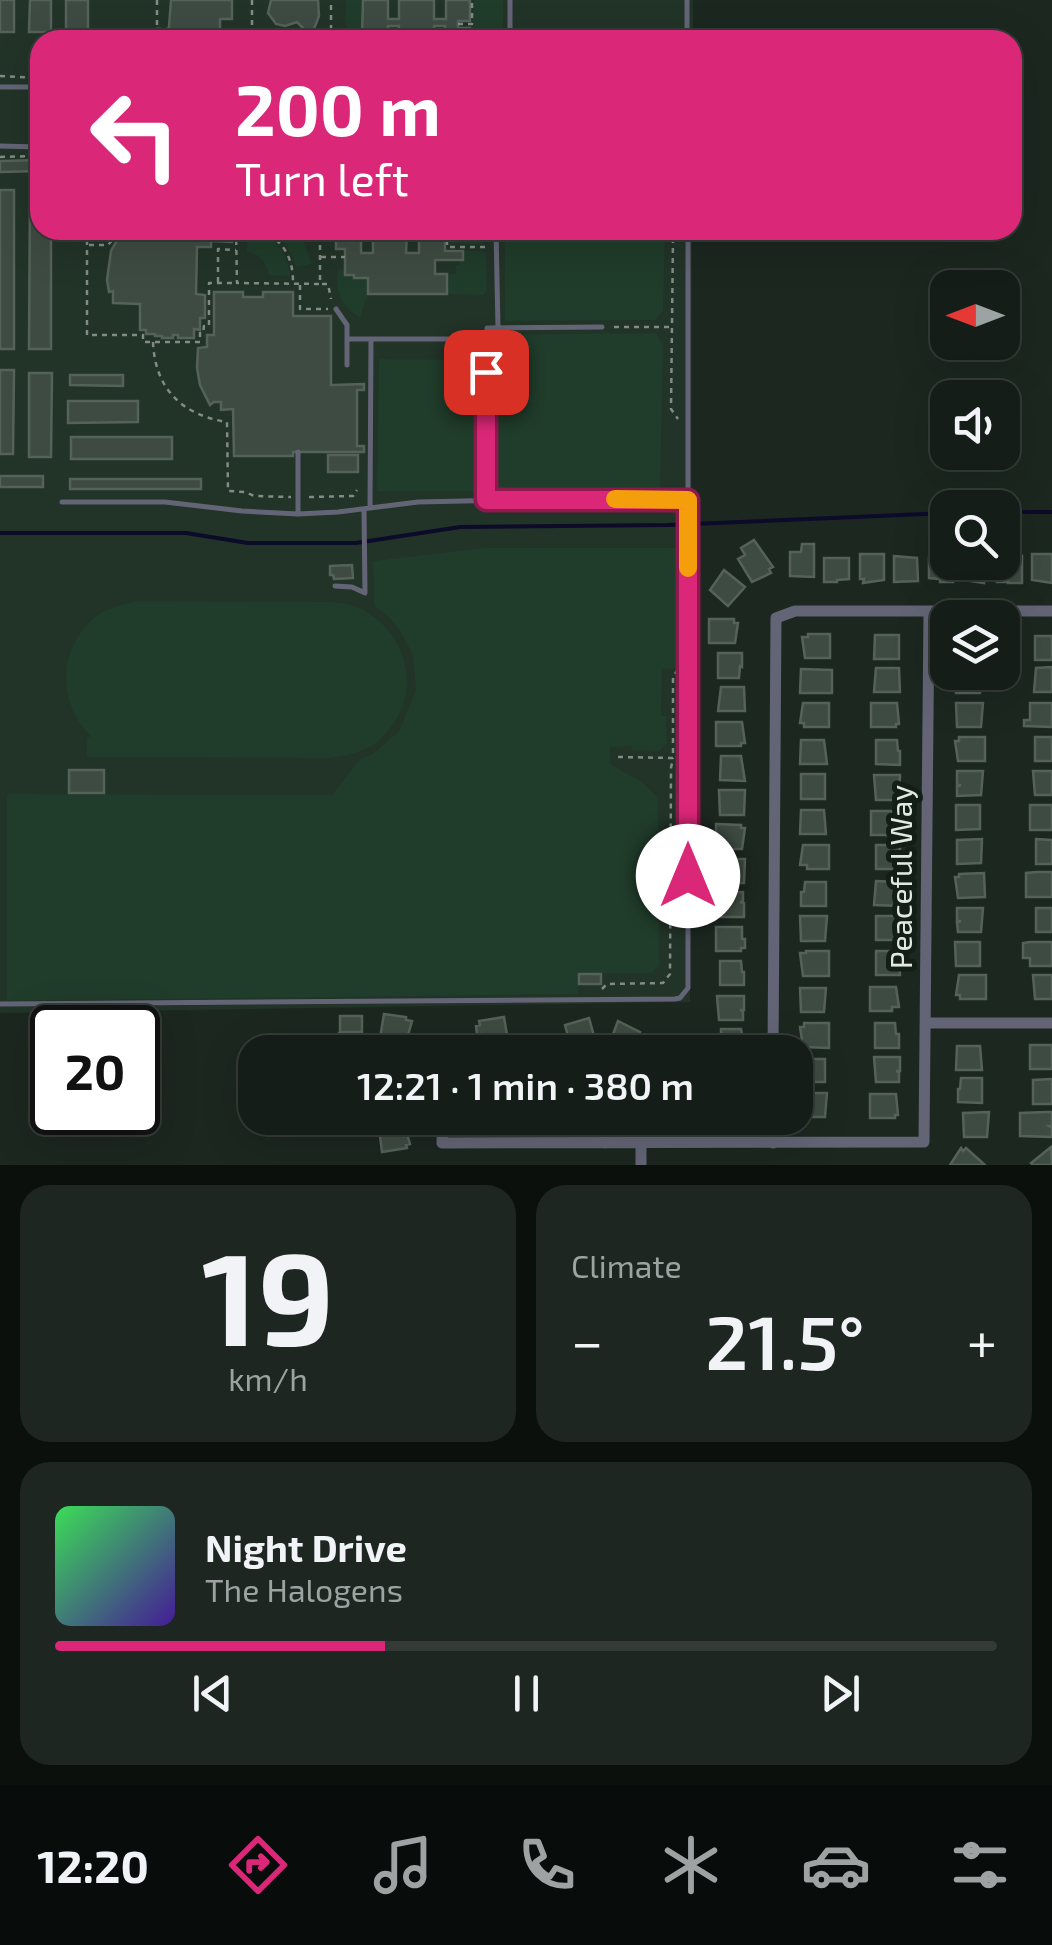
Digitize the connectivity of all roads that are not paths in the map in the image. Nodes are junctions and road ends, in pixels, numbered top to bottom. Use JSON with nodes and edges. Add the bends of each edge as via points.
{"nodes":[{"id":1,"x":510,"y":0,"type":"edge"},
{"id":2,"x":687,"y":0,"type":"edge"},
{"id":3,"x":510,"y":30,"type":"edge"},
{"id":4,"x":687,"y":30,"type":"edge"},
{"id":5,"x":0,"y":87,"type":"edge"},
{"id":6,"x":30,"y":87,"type":"edge"},
{"id":7,"x":0,"y":146,"type":"edge"},
{"id":8,"x":30,"y":146,"type":"edge"},
{"id":9,"x":496,"y":240,"type":"edge"},
{"id":10,"x":688,"y":240,"type":"edge"},
{"id":11,"x":336,"y":308,"type":"road end"},
{"id":12,"x":602,"y":327,"type":"dead end"},
{"id":13,"x":498,"y":328,"type":"junction"},
{"id":14,"x":347,"y":339,"type":"junction"},
{"id":15,"x":372,"y":339,"type":"junction"},
{"id":16,"x":486,"y":340,"type":"junction"},
{"id":17,"x":347,"y":366,"type":"dead end"},
{"id":18,"x":298,"y":452,"type":"dead end"},
{"id":19,"x":486,"y":500,"type":"junction"},
{"id":20,"x":688,"y":500,"type":"junction"},
{"id":21,"x":62,"y":502,"type":"dead end"},
{"id":22,"x":367,"y":509,"type":"junction"},
{"id":23,"x":298,"y":514,"type":"junction"},
{"id":24,"x":334,"y":586,"type":"dead end"},
{"id":25,"x":1052,"y":611,"type":"edge"},
{"id":26,"x":929,"y":612,"type":"junction"},
{"id":27,"x":0,"y":1004,"type":"edge"},
{"id":28,"x":1052,"y":1023,"type":"edge"},
{"id":29,"x":926,"y":1024,"type":"junction"},
{"id":30,"x":774,"y":1035,"type":"edge"},
{"id":31,"x":442,"y":1135,"type":"edge"},
{"id":32,"x":604,"y":1135,"type":"edge"},
{"id":33,"x":773,"y":1135,"type":"edge"},
{"id":34,"x":604,"y":1143,"type":"junction"},
{"id":35,"x":641,"y":1143,"type":"junction"},
{"id":36,"x":773,"y":1143,"type":"junction"},
{"id":37,"x":641,"y":1165,"type":"edge"}],
"edges":[{"from":1,"to":3,"type":"lane"},
{"from":2,"to":4,"type":"lane"},
{"from":5,"to":6,"type":"lane"},
{"from":7,"to":8,"type":"lane"},
{"from":9,"to":13,"type":"lane"},
{"from":10,"to":20,"type":"lane"},
{"from":11,"to":14,"type":"lane","via":[[347,324]]},
{"from":12,"to":13,"type":"lane"},
{"from":13,"to":16,"type":"lane","via":[[486,328]]},
{"from":14,"to":15,"type":"lane"},
{"from":14,"to":17,"type":"lane"},
{"from":15,"to":16,"type":"lane"},
{"from":15,"to":22,"type":"lane"},
{"from":16,"to":19,"type":"lane"},
{"from":18,"to":23,"type":"lane"},
{"from":19,"to":20,"type":"lane"},
{"from":19,"to":22,"type":"lane"},
{"from":20,"to":27,"type":"lane","via":[[688,988],[680,998]]},
{"from":21,"to":23,"type":"lane","via":[[165,502]]},
{"from":22,"to":23,"type":"lane"},
{"from":22,"to":24,"type":"lane","via":[[365,593]]},
{"from":25,"to":26,"type":"street"},
{"from":26,"to":29,"type":"street","name":"Peaceful Way"},
{"from":26,"to":30,"type":"street","via":[[795,611],[776,618]]},
{"from":28,"to":29,"type":"street"},
{"from":29,"to":36,"type":"street","name":"Peaceful Way","via":[[924,1142]]},
{"from":31,"to":34,"type":"street","via":[[442,1143]]},
{"from":32,"to":34,"type":"street"},
{"from":33,"to":36,"type":"street"},
{"from":34,"to":35,"type":"street"},
{"from":35,"to":36,"type":"street"},
{"from":35,"to":37,"type":"street"}]}
